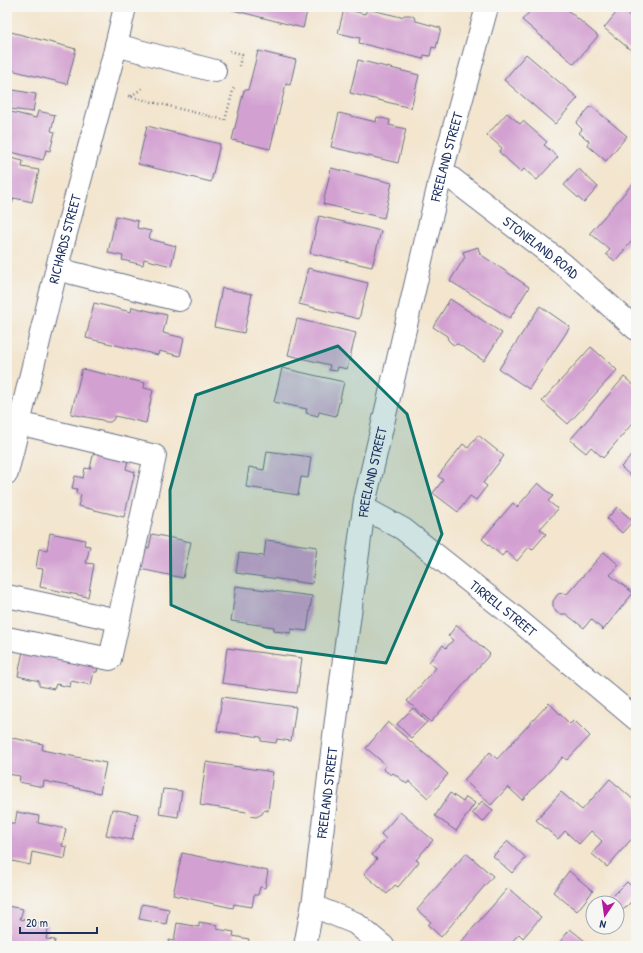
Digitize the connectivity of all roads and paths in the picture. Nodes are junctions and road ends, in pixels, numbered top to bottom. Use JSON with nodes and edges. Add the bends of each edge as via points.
{"nodes":[{"id":1,"x":125,"y":7,"type":"edge"},
{"id":2,"x":487,"y":7,"type":"edge"},
{"id":3,"x":116,"y":45,"type":"junction"},
{"id":4,"x":224,"y":50,"type":"dead end"},
{"id":5,"x":238,"y":69,"type":"dead end"},
{"id":6,"x":215,"y":71,"type":"dead end"},
{"id":7,"x":235,"y":84,"type":"dead end"},
{"id":8,"x":143,"y":88,"type":"dead end"},
{"id":9,"x":126,"y":95,"type":"dead end"},
{"id":10,"x":131,"y":96,"type":"junction"},
{"id":11,"x":442,"y":171,"type":"junction"},
{"id":12,"x":57,"y":269,"type":"junction"},
{"id":13,"x":179,"y":300,"type":"dead end"},
{"id":14,"x":636,"y":330,"type":"edge"},
{"id":15,"x":18,"y":424,"type":"junction"},
{"id":16,"x":7,"y":473,"type":"edge"},
{"id":17,"x":364,"y":508,"type":"junction"},
{"id":18,"x":7,"y":596,"type":"edge"},
{"id":19,"x":118,"y":620,"type":"junction"},
{"id":20,"x":7,"y":638,"type":"edge"},
{"id":21,"x":636,"y":719,"type":"edge"},
{"id":22,"x":313,"y":906,"type":"junction"},
{"id":23,"x":305,"y":946,"type":"edge"},
{"id":24,"x":383,"y":946,"type":"edge"}],
"edges":[{"from":1,"to":3,"type":"street","name":"RICHARDS STREET"},
{"from":2,"to":11,"type":"street","name":"FREELAND STREET"},
{"from":3,"to":6,"type":"street"},
{"from":3,"to":12,"type":"street","name":"RICHARDS STREET"},
{"from":4,"to":5,"type":"path","via":[[242,54]]},
{"from":7,"to":10,"type":"path","via":[[225,120]]},
{"from":8,"to":10,"type":"path"},
{"from":9,"to":10,"type":"path"},
{"from":11,"to":14,"type":"street","name":"STONELAND ROAD","via":[[563,264]]},
{"from":11,"to":17,"type":"street","name":"FREELAND STREET"},
{"from":12,"to":13,"type":"street"},
{"from":12,"to":15,"type":"street","name":"RICHARDS STREET"},
{"from":15,"to":16,"type":"street","name":"RICHARDS STREET"},
{"from":15,"to":19,"type":"street","via":[[155,456]]},
{"from":17,"to":21,"type":"street","name":"TIRRELL STREET","via":[[403,529],[517,619]]},
{"from":17,"to":22,"type":"street","name":"FREELAND STREET"},
{"from":18,"to":19,"type":"street"},
{"from":19,"to":20,"type":"street","via":[[110,659]]},
{"from":22,"to":23,"type":"street","name":"FREELAND STREET"},
{"from":22,"to":24,"type":"street","via":[[355,923]]}]}
